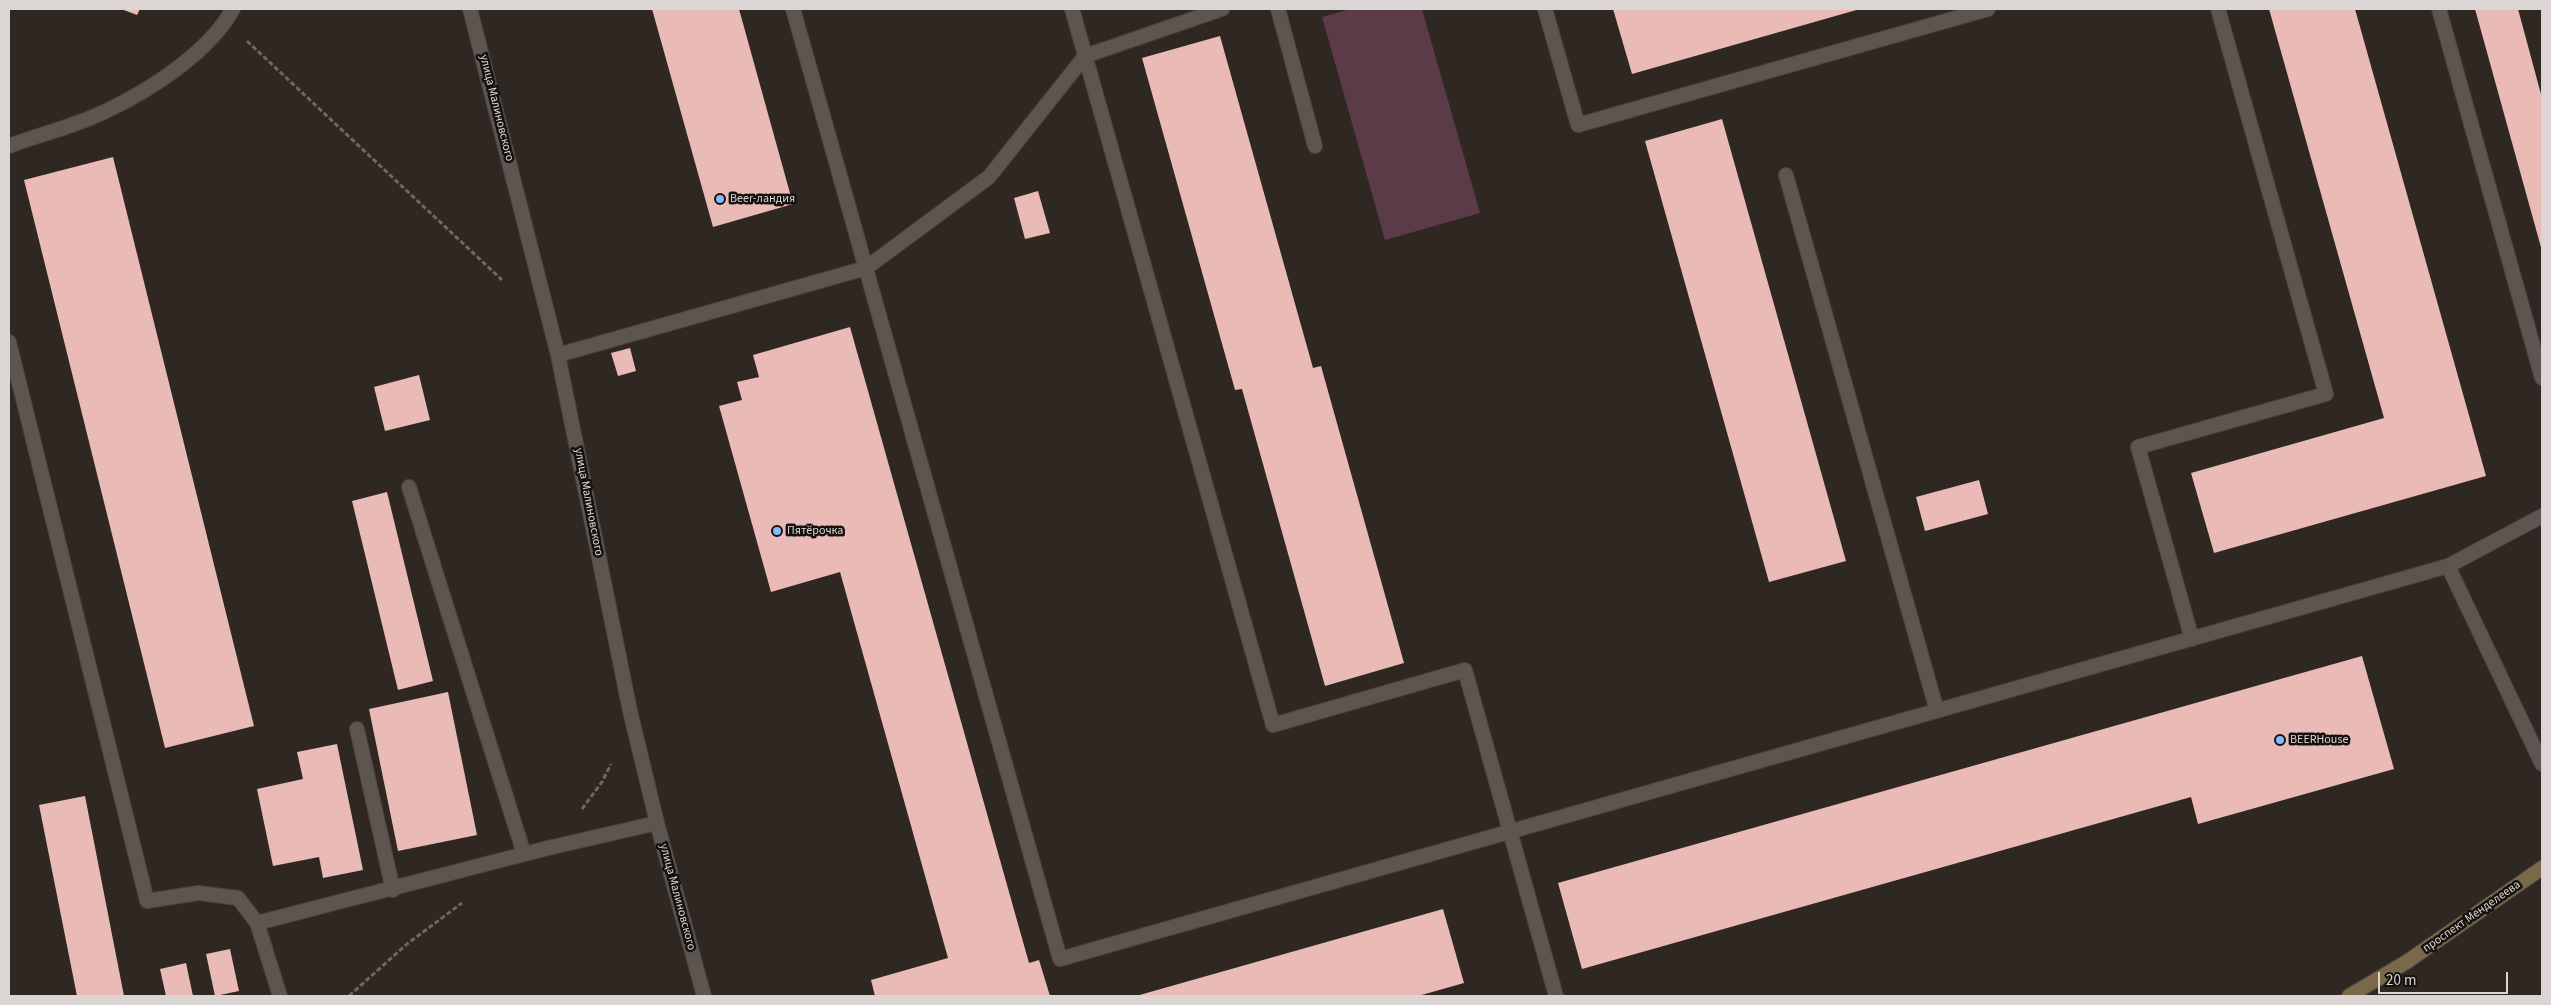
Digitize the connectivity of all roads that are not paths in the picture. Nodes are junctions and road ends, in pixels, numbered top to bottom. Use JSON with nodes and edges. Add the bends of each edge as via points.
{"nodes":[{"id":1,"x":470,"y":9,"type":"edge"},
{"id":2,"x":793,"y":9,"type":"edge"},
{"id":3,"x":1072,"y":9,"type":"edge"},
{"id":4,"x":1222,"y":9,"type":"edge"},
{"id":5,"x":1278,"y":9,"type":"edge"},
{"id":6,"x":1545,"y":9,"type":"edge"},
{"id":7,"x":1988,"y":9,"type":"edge"},
{"id":8,"x":2218,"y":9,"type":"edge"},
{"id":9,"x":2438,"y":9,"type":"edge"},
{"id":10,"x":229,"y":15,"type":"edge"},
{"id":11,"x":1085,"y":56,"type":"junction"},
{"id":12,"x":9,"y":146,"type":"edge"},
{"id":13,"x":1314,"y":146,"type":"dead end"},
{"id":14,"x":1786,"y":175,"type":"dead end"},
{"id":15,"x":866,"y":268,"type":"junction"},
{"id":16,"x":9,"y":342,"type":"edge"},
{"id":17,"x":558,"y":355,"type":"junction"},
{"id":18,"x":2542,"y":378,"type":"edge"},
{"id":19,"x":409,"y":487,"type":"dead end"},
{"id":20,"x":2542,"y":516,"type":"edge"},
{"id":21,"x":2448,"y":566,"type":"junction"},
{"id":22,"x":2192,"y":639,"type":"junction"},
{"id":23,"x":1936,"y":711,"type":"junction"},
{"id":24,"x":358,"y":729,"type":"dead end"},
{"id":25,"x":2542,"y":764,"type":"edge"},
{"id":26,"x":657,"y":823,"type":"junction"},
{"id":27,"x":1510,"y":831,"type":"junction"},
{"id":28,"x":524,"y":854,"type":"junction"},
{"id":29,"x":2542,"y":868,"type":"edge"},
{"id":30,"x":393,"y":890,"type":"junction"},
{"id":31,"x":257,"y":923,"type":"junction"},
{"id":32,"x":280,"y":996,"type":"edge"},
{"id":33,"x":704,"y":996,"type":"edge"},
{"id":34,"x":1556,"y":996,"type":"edge"},
{"id":35,"x":2349,"y":996,"type":"edge"}],
"edges":[{"from":1,"to":17,"type":"street","name":"улица Малиновского"},
{"from":2,"to":15,"type":"street"},
{"from":3,"to":11,"type":"street"},
{"from":4,"to":11,"type":"street"},
{"from":5,"to":13,"type":"street"},
{"from":6,"to":7,"type":"street","via":[[1578,125]]},
{"from":8,"to":22,"type":"street","via":[[2326,394],[2138,447]]},
{"from":9,"to":18,"type":"street"},
{"from":10,"to":12,"type":"street","via":[[180,68],[106,111]]},
{"from":11,"to":15,"type":"street","via":[[989,177]]},
{"from":11,"to":27,"type":"street","via":[[1273,724],[1465,670]]},
{"from":14,"to":23,"type":"street"},
{"from":15,"to":17,"type":"street"},
{"from":15,"to":27,"type":"street","via":[[1060,959]]},
{"from":16,"to":31,"type":"street","via":[[148,901],[198,893],[238,898]]},
{"from":17,"to":26,"type":"street","name":"улица Малиновского","via":[[630,711]]},
{"from":19,"to":28,"type":"street"},
{"from":20,"to":21,"type":"street"},
{"from":21,"to":22,"type":"street"},
{"from":21,"to":25,"type":"street"},
{"from":22,"to":23,"type":"street"},
{"from":23,"to":27,"type":"street"},
{"from":24,"to":30,"type":"street"},
{"from":26,"to":28,"type":"street"},
{"from":26,"to":33,"type":"street","name":"улица Малиновского"},
{"from":27,"to":34,"type":"street"},
{"from":28,"to":30,"type":"street"},
{"from":29,"to":35,"type":"main road","name":"проспект Менделеева","via":[[2408,961]]},
{"from":30,"to":31,"type":"street"},
{"from":31,"to":32,"type":"street"}]}
